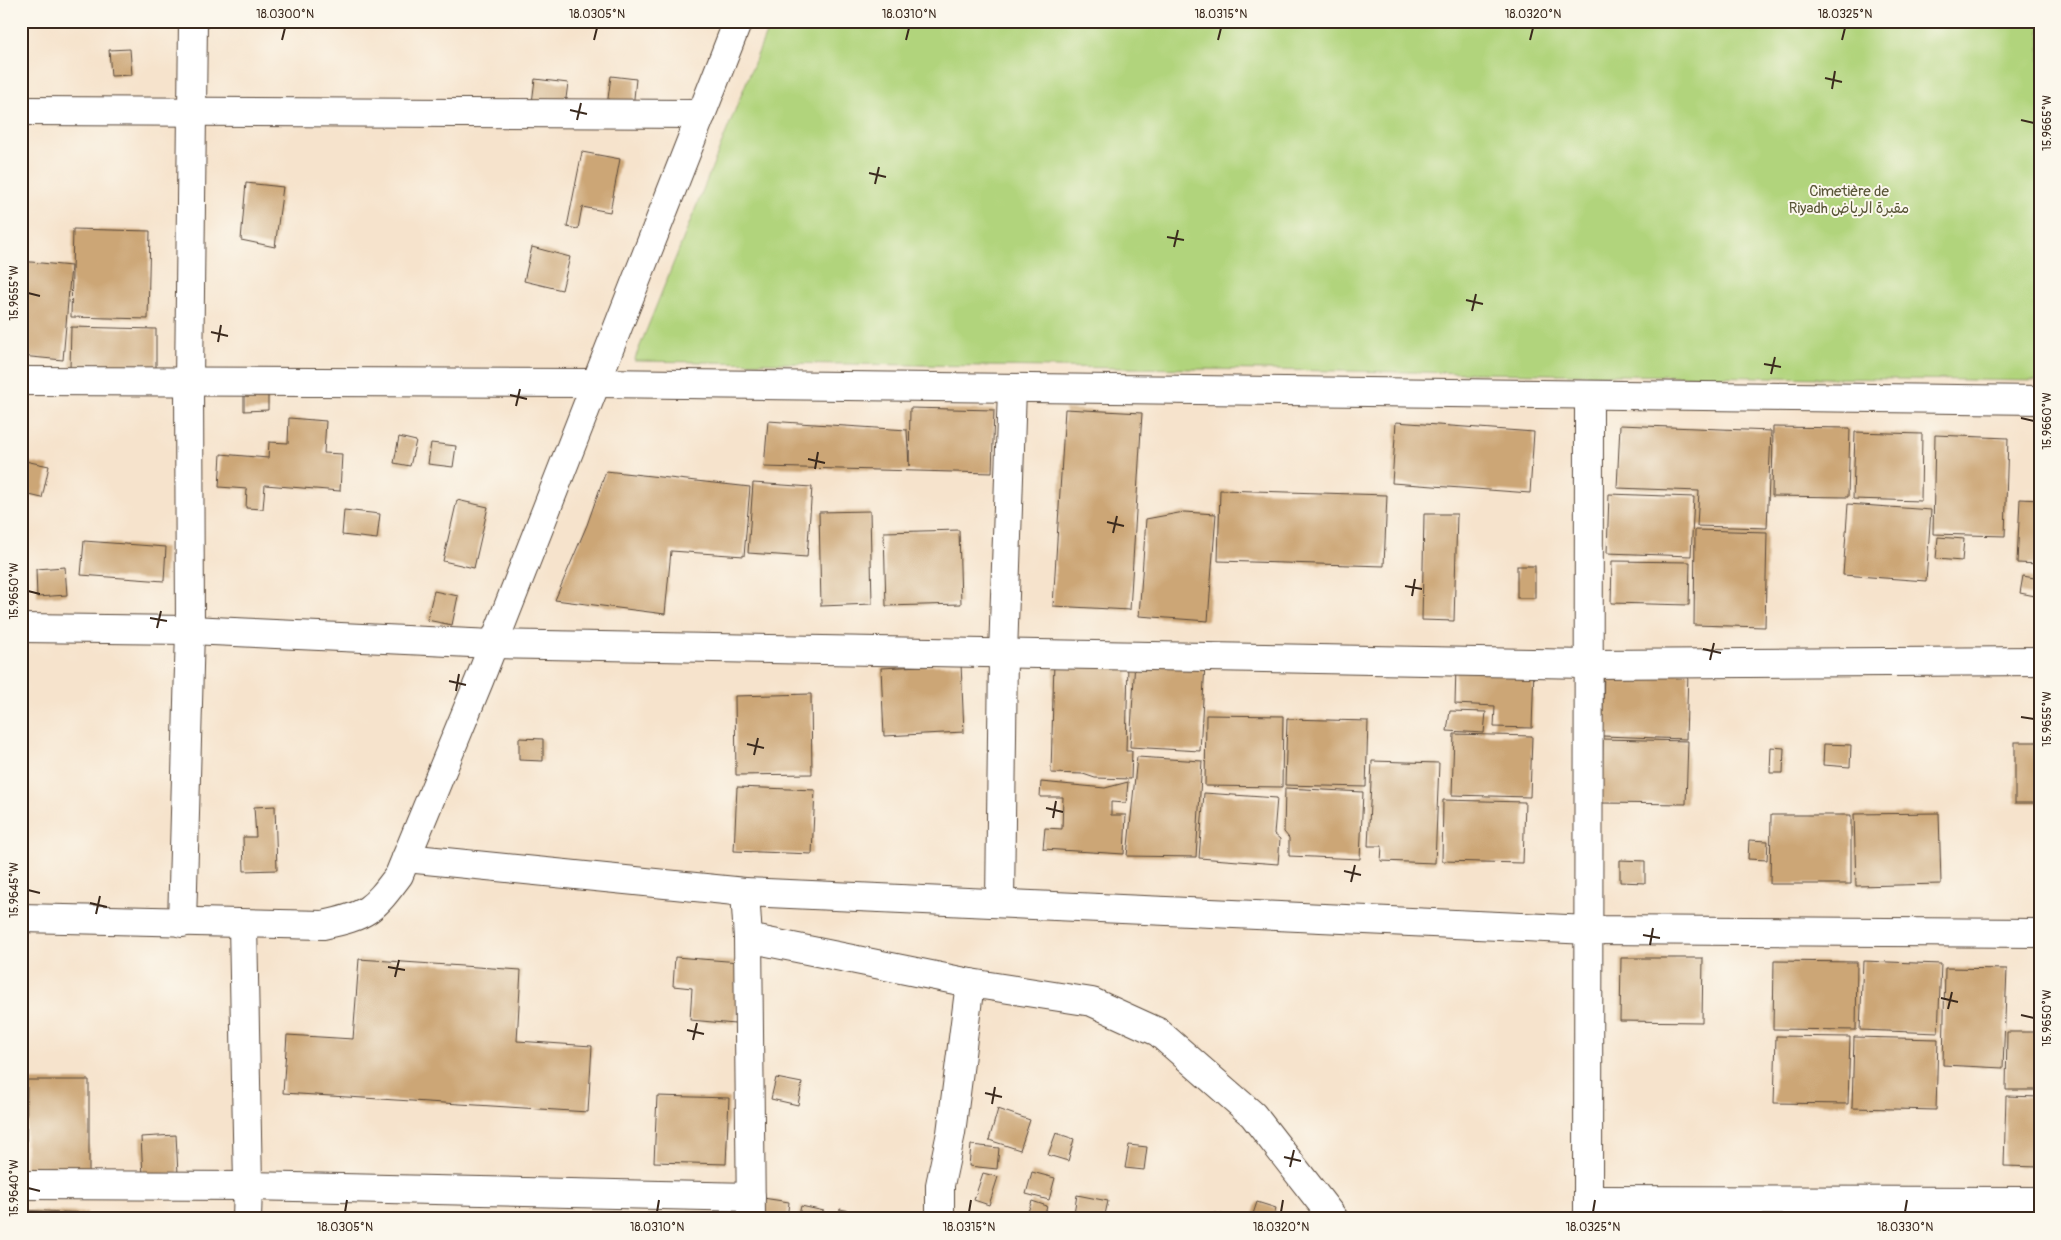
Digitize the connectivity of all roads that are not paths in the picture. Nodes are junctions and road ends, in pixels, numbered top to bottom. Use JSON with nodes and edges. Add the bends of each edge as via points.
{"nodes":[{"id":1,"x":193,"y":21,"type":"edge"},
{"id":2,"x":738,"y":21,"type":"edge"},
{"id":3,"x":21,"y":111,"type":"edge"},
{"id":4,"x":192,"y":112,"type":"junction"},
{"id":5,"x":702,"y":114,"type":"junction"},
{"id":6,"x":21,"y":381,"type":"edge"},
{"id":7,"x":190,"y":382,"type":"junction"},
{"id":8,"x":596,"y":383,"type":"junction"},
{"id":9,"x":1012,"y":389,"type":"junction"},
{"id":10,"x":1588,"y":396,"type":"junction"},
{"id":11,"x":2040,"y":400,"type":"edge"},
{"id":12,"x":21,"y":628,"type":"edge"},
{"id":13,"x":190,"y":630,"type":"junction"},
{"id":14,"x":493,"y":644,"type":"junction"},
{"id":15,"x":1003,"y":654,"type":"junction"},
{"id":16,"x":2040,"y":660,"type":"edge"},
{"id":17,"x":1589,"y":664,"type":"junction"},
{"id":18,"x":406,"y":858,"type":"junction"},
{"id":19,"x":745,"y":892,"type":"junction"},
{"id":20,"x":1000,"y":903,"type":"junction"},
{"id":21,"x":21,"y":918,"type":"edge"},
{"id":22,"x":182,"y":923,"type":"junction"},
{"id":23,"x":243,"y":924,"type":"junction"},
{"id":24,"x":1588,"y":930,"type":"junction"},
{"id":25,"x":2040,"y":933,"type":"edge"},
{"id":26,"x":748,"y":938,"type":"junction"},
{"id":27,"x":970,"y":983,"type":"junction"},
{"id":28,"x":21,"y":1185,"type":"edge"},
{"id":29,"x":248,"y":1186,"type":"junction"},
{"id":30,"x":2040,"y":1201,"type":"edge"},
{"id":31,"x":751,"y":1208,"type":"edge"},
{"id":32,"x":1588,"y":1209,"type":"edge"},
{"id":33,"x":247,"y":1219,"type":"edge"},
{"id":34,"x":940,"y":1219,"type":"edge"},
{"id":35,"x":1334,"y":1219,"type":"edge"}],
"edges":[{"from":1,"to":4,"type":"street"},
{"from":2,"to":5,"type":"street"},
{"from":3,"to":4,"type":"street"},
{"from":4,"to":5,"type":"street"},
{"from":4,"to":7,"type":"street"},
{"from":5,"to":8,"type":"street"},
{"from":6,"to":7,"type":"street"},
{"from":7,"to":8,"type":"street"},
{"from":7,"to":13,"type":"street"},
{"from":8,"to":9,"type":"street"},
{"from":8,"to":14,"type":"street"},
{"from":9,"to":10,"type":"street"},
{"from":9,"to":15,"type":"street"},
{"from":10,"to":11,"type":"street"},
{"from":10,"to":17,"type":"street"},
{"from":12,"to":13,"type":"street"},
{"from":13,"to":14,"type":"street"},
{"from":13,"to":22,"type":"street"},
{"from":14,"to":15,"type":"street"},
{"from":14,"to":18,"type":"street"},
{"from":15,"to":17,"type":"street"},
{"from":15,"to":20,"type":"street"},
{"from":16,"to":17,"type":"street"},
{"from":17,"to":24,"type":"street"},
{"from":18,"to":19,"type":"street"},
{"from":18,"to":23,"type":"street","via":[[399,875],[379,902],[360,916],[323,925]]},
{"from":19,"to":20,"type":"street"},
{"from":19,"to":26,"type":"street"},
{"from":20,"to":24,"type":"street"},
{"from":21,"to":22,"type":"street"},
{"from":22,"to":23,"type":"street"},
{"from":23,"to":29,"type":"street"},
{"from":24,"to":25,"type":"street"},
{"from":24,"to":32,"type":"street"},
{"from":26,"to":27,"type":"street"},
{"from":26,"to":31,"type":"street"},
{"from":27,"to":34,"type":"street","via":[[951,1133],[940,1185]]},
{"from":27,"to":35,"type":"street","via":[[1092,1002],[1158,1032],[1253,1115]]},
{"from":28,"to":29,"type":"street"},
{"from":29,"to":31,"type":"street"},
{"from":29,"to":33,"type":"street"},
{"from":30,"to":32,"type":"street"}]}
